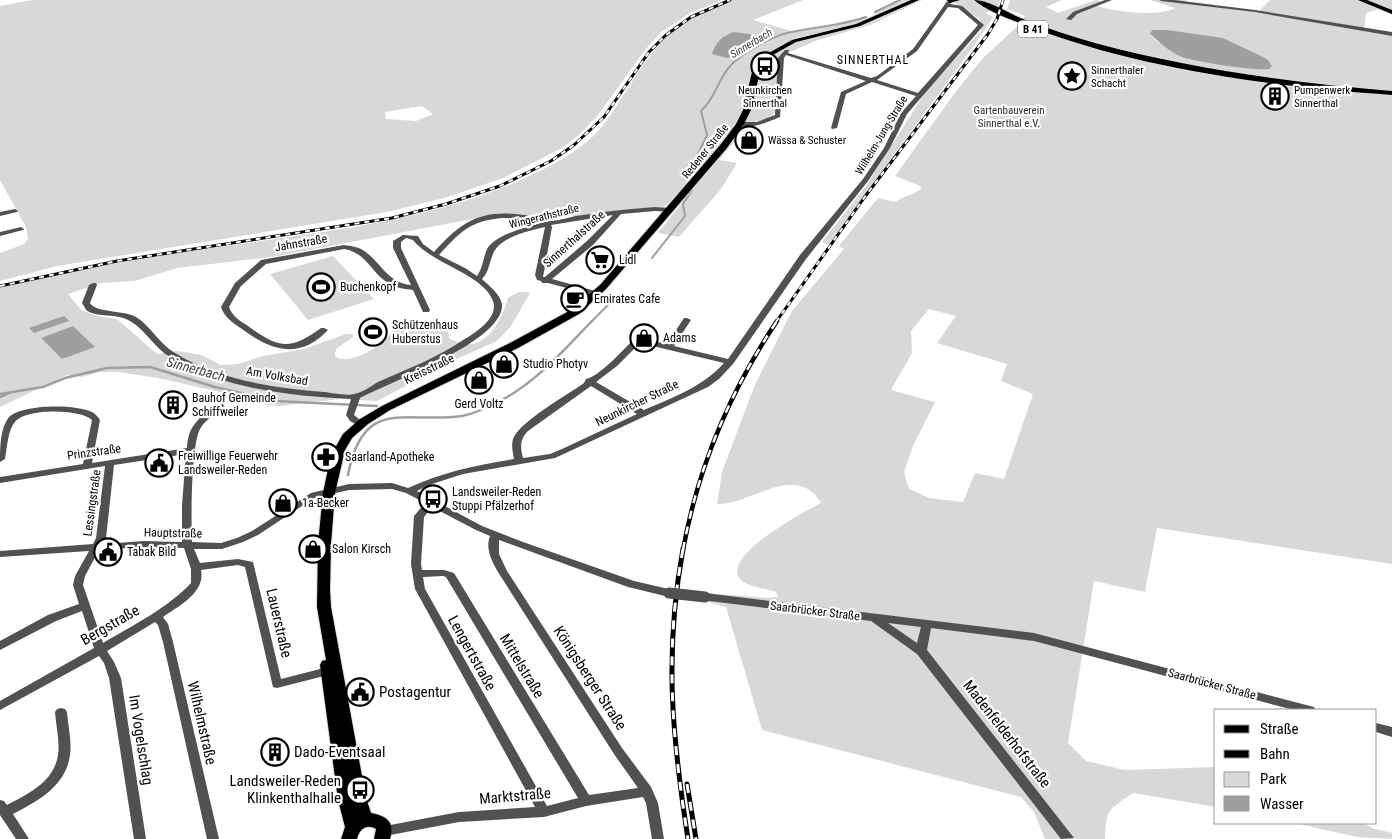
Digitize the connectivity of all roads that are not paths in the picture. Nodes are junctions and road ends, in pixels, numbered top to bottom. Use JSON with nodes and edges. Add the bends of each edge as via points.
{"nodes":[{"id":1,"x":908,"y":0,"type":"edge"},
{"id":2,"x":916,"y":0,"type":"edge"},
{"id":3,"x":957,"y":0,"type":"edge"},
{"id":4,"x":971,"y":0,"type":"edge"},
{"id":5,"x":1110,"y":0,"type":"edge"},
{"id":6,"x":1161,"y":0,"type":"edge"},
{"id":7,"x":1361,"y":0,"type":"edge"},
{"id":8,"x":949,"y":2,"type":"edge"},
{"id":9,"x":1392,"y":12,"type":"edge"},
{"id":10,"x":878,"y":16,"type":"junction"},
{"id":11,"x":1068,"y":19,"type":"dead end"},
{"id":12,"x":1392,"y":34,"type":"edge"},
{"id":13,"x":872,"y":81,"type":"junction"},
{"id":14,"x":1392,"y":93,"type":"edge"},
{"id":15,"x":918,"y":95,"type":"junction"},
{"id":16,"x":740,"y":124,"type":"junction"},
{"id":17,"x":834,"y":128,"type":"dead end"},
{"id":18,"x":679,"y":201,"type":"joint"},
{"id":19,"x":671,"y":210,"type":"junction"},
{"id":20,"x":15,"y":211,"type":"dead end"},
{"id":21,"x":618,"y":213,"type":"junction"},
{"id":22,"x":0,"y":214,"type":"edge"},
{"id":23,"x":548,"y":225,"type":"junction"},
{"id":24,"x":21,"y":229,"type":"dead end"},
{"id":25,"x":0,"y":234,"type":"edge"},
{"id":26,"x":814,"y":244,"type":"joint"},
{"id":27,"x":435,"y":255,"type":"junction"},
{"id":28,"x":478,"y":280,"type":"junction"},
{"id":29,"x":545,"y":281,"type":"junction"},
{"id":30,"x":93,"y":285,"type":"dead end"},
{"id":31,"x":416,"y":288,"type":"junction"},
{"id":32,"x":596,"y":294,"type":"junction"},
{"id":33,"x":426,"y":310,"type":"dead end"},
{"id":34,"x":687,"y":320,"type":"dead end"},
{"id":35,"x":324,"y":330,"type":"dead end"},
{"id":36,"x":669,"y":347,"type":"junction"},
{"id":37,"x":730,"y":362,"type":"junction"},
{"id":38,"x":589,"y":381,"type":"junction"},
{"id":39,"x":353,"y":402,"type":"junction"},
{"id":40,"x":220,"y":406,"type":"dead end"},
{"id":41,"x":644,"y":414,"type":"junction"},
{"id":42,"x":361,"y":424,"type":"junction"},
{"id":43,"x":191,"y":450,"type":"junction"},
{"id":44,"x":0,"y":459,"type":"edge"},
{"id":45,"x":519,"y":461,"type":"junction"},
{"id":46,"x":110,"y":462,"type":"junction"},
{"id":47,"x":87,"y":465,"type":"junction"},
{"id":48,"x":0,"y":480,"type":"edge"},
{"id":49,"x":330,"y":490,"type":"junction"},
{"id":50,"x":409,"y":491,"type":"junction"},
{"id":51,"x":431,"y":503,"type":"junction"},
{"id":52,"x":496,"y":535,"type":"junction"},
{"id":53,"x":188,"y":545,"type":"junction"},
{"id":54,"x":97,"y":547,"type":"junction"},
{"id":55,"x":0,"y":554,"type":"edge"},
{"id":56,"x":195,"y":567,"type":"junction"},
{"id":57,"x":416,"y":574,"type":"junction"},
{"id":58,"x":705,"y":597,"type":"joint"},
{"id":59,"x":86,"y":605,"type":"junction"},
{"id":60,"x":156,"y":615,"type":"junction"},
{"id":61,"x":874,"y":618,"type":"junction"},
{"id":62,"x":927,"y":624,"type":"junction"},
{"id":63,"x":0,"y":646,"type":"edge"},
{"id":64,"x":100,"y":649,"type":"junction"},
{"id":65,"x":921,"y":651,"type":"junction"},
{"id":66,"x":332,"y":670,"type":"junction"},
{"id":67,"x":0,"y":706,"type":"edge"},
{"id":68,"x":1306,"y":709,"type":"edge"},
{"id":69,"x":60,"y":712,"type":"dead end"},
{"id":70,"x":1377,"y":728,"type":"edge"},
{"id":71,"x":1392,"y":732,"type":"edge"},
{"id":72,"x":647,"y":791,"type":"junction"},
{"id":73,"x":586,"y":801,"type":"junction"},
{"id":74,"x":3,"y":809,"type":"edge"},
{"id":75,"x":544,"y":812,"type":"junction"},
{"id":76,"x":355,"y":829,"type":"edge"},
{"id":77,"x":384,"y":835,"type":"edge"},
{"id":78,"x":23,"y":839,"type":"edge"},
{"id":79,"x":140,"y":839,"type":"edge"},
{"id":80,"x":213,"y":839,"type":"edge"},
{"id":81,"x":658,"y":839,"type":"edge"},
{"id":82,"x":1071,"y":839,"type":"edge"}],
"edges":[{"from":1,"to":10,"type":"main road","name":"Redener Straße"},
{"from":2,"to":10,"type":"main road","name":"Redener Straße"},
{"from":3,"to":8,"type":"highway"},
{"from":4,"to":14,"type":"highway","number":"B 41","via":[[1102,48],[1254,78]]},
{"from":5,"to":11,"type":"street"},
{"from":6,"to":12,"type":"street","via":[[1255,11]]},
{"from":7,"to":9,"type":"main road"},
{"from":8,"to":13,"type":"street","via":[[915,50]]},
{"from":8,"to":15,"type":"street","name":"Wilhelm-Jung-Straße","via":[[981,25]]},
{"from":10,"to":16,"type":"main road","name":"Redener Straße","via":[[858,25],[794,41],[769,55],[756,72],[747,110]]},
{"from":13,"to":15,"type":"street"},
{"from":13,"to":16,"type":"street","via":[[786,52],[781,58],[778,116],[758,124]]},
{"from":13,"to":17,"type":"street","via":[[843,93]]},
{"from":15,"to":26,"type":"street","name":"Wilhelm-Jung-Straße","via":[[904,113],[866,180]]},
{"from":16,"to":18,"type":"main road","name":"Redener Straße"},
{"from":18,"to":19,"type":"main road","name":"Kreisstraße"},
{"from":19,"to":21,"type":"street","name":"Wingerathstraße"},
{"from":19,"to":32,"type":"main road","name":"Kreisstraße"},
{"from":20,"to":22,"type":"street"},
{"from":21,"to":23,"type":"street","name":"Wingerathstraße","via":[[566,219]]},
{"from":21,"to":29,"type":"street","name":"Sinnerthalstraße","via":[[590,243]]},
{"from":23,"to":27,"type":"street","via":[[526,217],[477,220],[452,236]]},
{"from":23,"to":28,"type":"street","name":"Wingerathstraße","via":[[518,232],[497,242],[489,251],[483,274]]},
{"from":23,"to":29,"type":"street","via":[[539,275]]},
{"from":24,"to":25,"type":"street"},
{"from":26,"to":37,"type":"street","name":"Neunkircher Straße"},
{"from":27,"to":28,"type":"street"},
{"from":27,"to":31,"type":"street","via":[[422,248],[412,236],[397,241]]},
{"from":28,"to":39,"type":"street","via":[[497,299],[496,315],[490,324],[462,345]]},
{"from":29,"to":32,"type":"street"},
{"from":30,"to":39,"type":"street","name":"Am Volksbad","via":[[86,303],[89,308],[130,317],[162,348],[198,367],[266,389]]},
{"from":31,"to":33,"type":"street"},
{"from":31,"to":35,"type":"street","name":"Jahnstraße","via":[[395,286],[360,251],[344,247],[264,262],[238,285],[225,307],[229,316],[279,348],[307,343]]},
{"from":32,"to":42,"type":"main road","name":"Kreisstraße","via":[[576,312],[553,325]]},
{"from":34,"to":36,"type":"street"},
{"from":36,"to":37,"type":"street"},
{"from":36,"to":38,"type":"street","via":[[638,340],[622,357]]},
{"from":37,"to":41,"type":"street","name":"Neunkircher Straße","via":[[705,385]]},
{"from":38,"to":41,"type":"street"},
{"from":38,"to":45,"type":"street","via":[[521,433],[516,440]]},
{"from":39,"to":42,"type":"street","via":[[351,417]]},
{"from":40,"to":43,"type":"street","via":[[194,431]]},
{"from":41,"to":45,"type":"street","name":"Neunkircher Straße","via":[[565,452]]},
{"from":42,"to":49,"type":"main road","name":"Kreisstraße","via":[[343,443]]},
{"from":43,"to":46,"type":"street","name":"Prinzstraße"},
{"from":43,"to":53,"type":"street"},
{"from":44,"to":47,"type":"street","via":[[10,420],[46,410],[70,409],[91,413],[96,420]]},
{"from":45,"to":50,"type":"street","name":"Neunkircher Straße","via":[[449,475]]},
{"from":46,"to":47,"type":"street","name":"Prinzstraße"},
{"from":46,"to":54,"type":"street","name":"Lessingstraße","via":[[106,511]]},
{"from":47,"to":48,"type":"street","name":"Prinzstraße"},
{"from":49,"to":50,"type":"street","name":"Saarbrücker Straße","via":[[392,486]]},
{"from":49,"to":53,"type":"street","name":"Hauptstraße","via":[[299,502],[240,540],[222,546]]},
{"from":49,"to":66,"type":"main road","name":"Kreisstraße","via":[[322,621]]},
{"from":50,"to":51,"type":"street","name":"Saarbrücker Straße"},
{"from":51,"to":52,"type":"street","name":"Saarbrücker Straße"},
{"from":51,"to":57,"type":"street","name":"Lengertstraße","via":[[419,516]]},
{"from":52,"to":58,"type":"street","name":"Saarbrücker Straße","bridge":true,"via":[[632,584]]},
{"from":52,"to":72,"type":"street","name":"Königsberger Straße","via":[[493,549],[503,572]]},
{"from":53,"to":54,"type":"street","name":"Hauptstraße"},
{"from":53,"to":56,"type":"street","name":"Bergstraße"},
{"from":54,"to":55,"type":"street","name":"Hauptstraße"},
{"from":54,"to":59,"type":"street","name":"Lessingstraße","via":[[80,576],[80,592]]},
{"from":56,"to":60,"type":"street","name":"Bergstraße","via":[[198,577],[191,591]]},
{"from":56,"to":66,"type":"street","name":"Lauerstraße","via":[[249,564],[277,684]]},
{"from":57,"to":73,"type":"street","name":"Mittelstraße","via":[[450,575]]},
{"from":57,"to":75,"type":"street","name":"Lengertstraße","via":[[426,602]]},
{"from":58,"to":61,"type":"street","name":"Saarbrücker Straße"},
{"from":59,"to":63,"type":"street","via":[[52,618]]},
{"from":59,"to":64,"type":"street"},
{"from":60,"to":64,"type":"street","name":"Bergstraße"},
{"from":60,"to":80,"type":"street","name":"Wilhelmstraße","via":[[163,624],[168,642]]},
{"from":61,"to":62,"type":"street","name":"Saarbrücker Straße"},
{"from":61,"to":65,"type":"street","name":"Madenfelderhofstraße"},
{"from":62,"to":65,"type":"street"},
{"from":62,"to":68,"type":"street","name":"Saarbrücker Straße","via":[[1062,643]]},
{"from":64,"to":67,"type":"street","name":"Bergstraße"},
{"from":64,"to":79,"type":"street","name":"Im Vogelschlag","via":[[109,662],[120,696]]},
{"from":65,"to":82,"type":"street","name":"Madenfelderhofstraße"},
{"from":66,"to":76,"type":"main road","name":"Kreisstraße","via":[[346,800]]},
{"from":69,"to":74,"type":"street","via":[[64,754],[53,782],[40,792]]},
{"from":70,"to":71,"type":"street"},
{"from":72,"to":73,"type":"street","name":"Marktstraße"},
{"from":72,"to":81,"type":"street","name":"Königsberger Straße"},
{"from":73,"to":75,"type":"street","name":"Marktstraße"},
{"from":74,"to":78,"type":"street"},
{"from":75,"to":77,"type":"street","name":"Marktstraße","via":[[459,817]]},
{"from":76,"to":77,"type":"main road","name":"Kreisstraße","via":[[371,819],[381,822]]}]}
